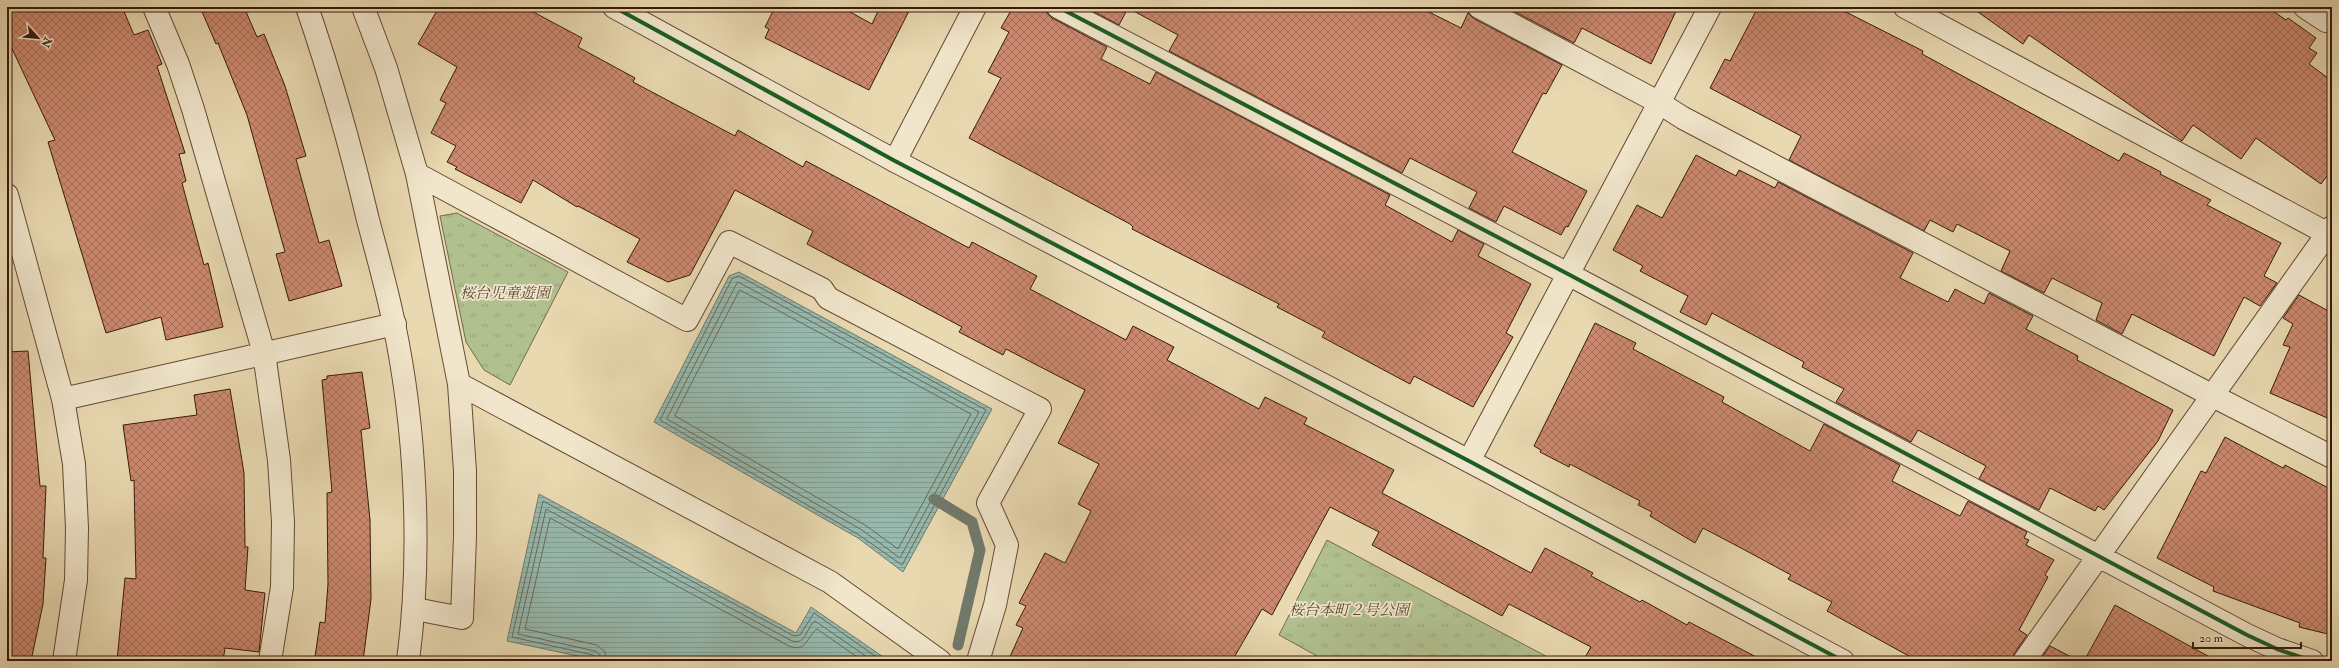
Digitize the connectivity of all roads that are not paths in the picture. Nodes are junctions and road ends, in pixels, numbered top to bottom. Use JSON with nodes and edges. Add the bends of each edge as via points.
{"nodes":[{"id":1,"x":154,"y":7,"type":"edge"},
{"id":2,"x":307,"y":7,"type":"edge"},
{"id":3,"x":363,"y":7,"type":"edge"},
{"id":4,"x":614,"y":7,"type":"edge"},
{"id":5,"x":975,"y":7,"type":"edge"},
{"id":6,"x":1058,"y":7,"type":"edge"},
{"id":7,"x":1479,"y":7,"type":"edge"},
{"id":8,"x":1710,"y":7,"type":"edge"},
{"id":9,"x":1905,"y":7,"type":"edge"},
{"id":10,"x":2305,"y":7,"type":"edge"},
{"id":11,"x":2332,"y":13,"type":"edge"},
{"id":12,"x":1658,"y":102,"type":"junction"},
{"id":13,"x":895,"y":161,"type":"junction"},
{"id":14,"x":417,"y":174,"type":"junction"},
{"id":15,"x":7,"y":195,"type":"edge"},
{"id":16,"x":2330,"y":232,"type":"edge"},
{"id":17,"x":1568,"y":274,"type":"junction"},
{"id":18,"x":394,"y":324,"type":"junction"},
{"id":19,"x":264,"y":353,"type":"junction"},
{"id":20,"x":458,"y":384,"type":"junction"},
{"id":21,"x":2213,"y":396,"type":"junction"},
{"id":22,"x":63,"y":399,"type":"junction"},
{"id":23,"x":2332,"y":457,"type":"edge"},
{"id":24,"x":1469,"y":461,"type":"junction"},
{"id":25,"x":2098,"y":557,"type":"junction"},
{"id":26,"x":415,"y":609,"type":"junction"},
{"id":27,"x":64,"y":661,"type":"edge"},
{"id":28,"x":270,"y":661,"type":"edge"},
{"id":29,"x":408,"y":661,"type":"edge"},
{"id":30,"x":940,"y":661,"type":"edge"},
{"id":31,"x":978,"y":661,"type":"edge"},
{"id":32,"x":1842,"y":661,"type":"edge"},
{"id":33,"x":2024,"y":661,"type":"edge"},
{"id":34,"x":2312,"y":661,"type":"edge"}],
"edges":[{"from":1,"to":19,"type":"street","via":[[178,64],[193,109]]},
{"from":2,"to":18,"type":"street","via":[[331,78]]},
{"from":3,"to":14,"type":"street","via":[[386,68]]},
{"from":4,"to":13,"type":"street"},
{"from":5,"to":13,"type":"street"},
{"from":6,"to":17,"type":"street"},
{"from":7,"to":12,"type":"street"},
{"from":8,"to":12,"type":"street"},
{"from":9,"to":16,"type":"street"},
{"from":10,"to":11,"type":"street","via":[[2326,21]]},
{"from":12,"to":17,"type":"street"},
{"from":12,"to":21,"type":"street","via":[[1683,118]]},
{"from":13,"to":24,"type":"street"},
{"from":14,"to":20,"type":"street"},
{"from":14,"to":31,"type":"street","via":[[687,320],[729,242],[822,289],[828,298],[1040,409],[988,503],[1007,545],[995,605]]},
{"from":15,"to":22,"type":"street"},
{"from":16,"to":21,"type":"street"},
{"from":17,"to":24,"type":"street"},
{"from":17,"to":25,"type":"street"},
{"from":18,"to":19,"type":"street"},
{"from":18,"to":26,"type":"street","via":[[409,422],[414,508]]},
{"from":19,"to":22,"type":"street"},
{"from":19,"to":28,"type":"street","via":[[279,460],[283,522],[282,587]]},
{"from":20,"to":26,"type":"street","via":[[464,471],[462,618]]},
{"from":20,"to":30,"type":"street","via":[[830,582]]},
{"from":21,"to":23,"type":"street"},
{"from":21,"to":25,"type":"street"},
{"from":22,"to":27,"type":"street","via":[[74,464],[77,528],[76,580]]},
{"from":24,"to":32,"type":"street"},
{"from":25,"to":33,"type":"street"},
{"from":25,"to":34,"type":"street","via":[[2247,635]]},
{"from":26,"to":29,"type":"street"}]}
